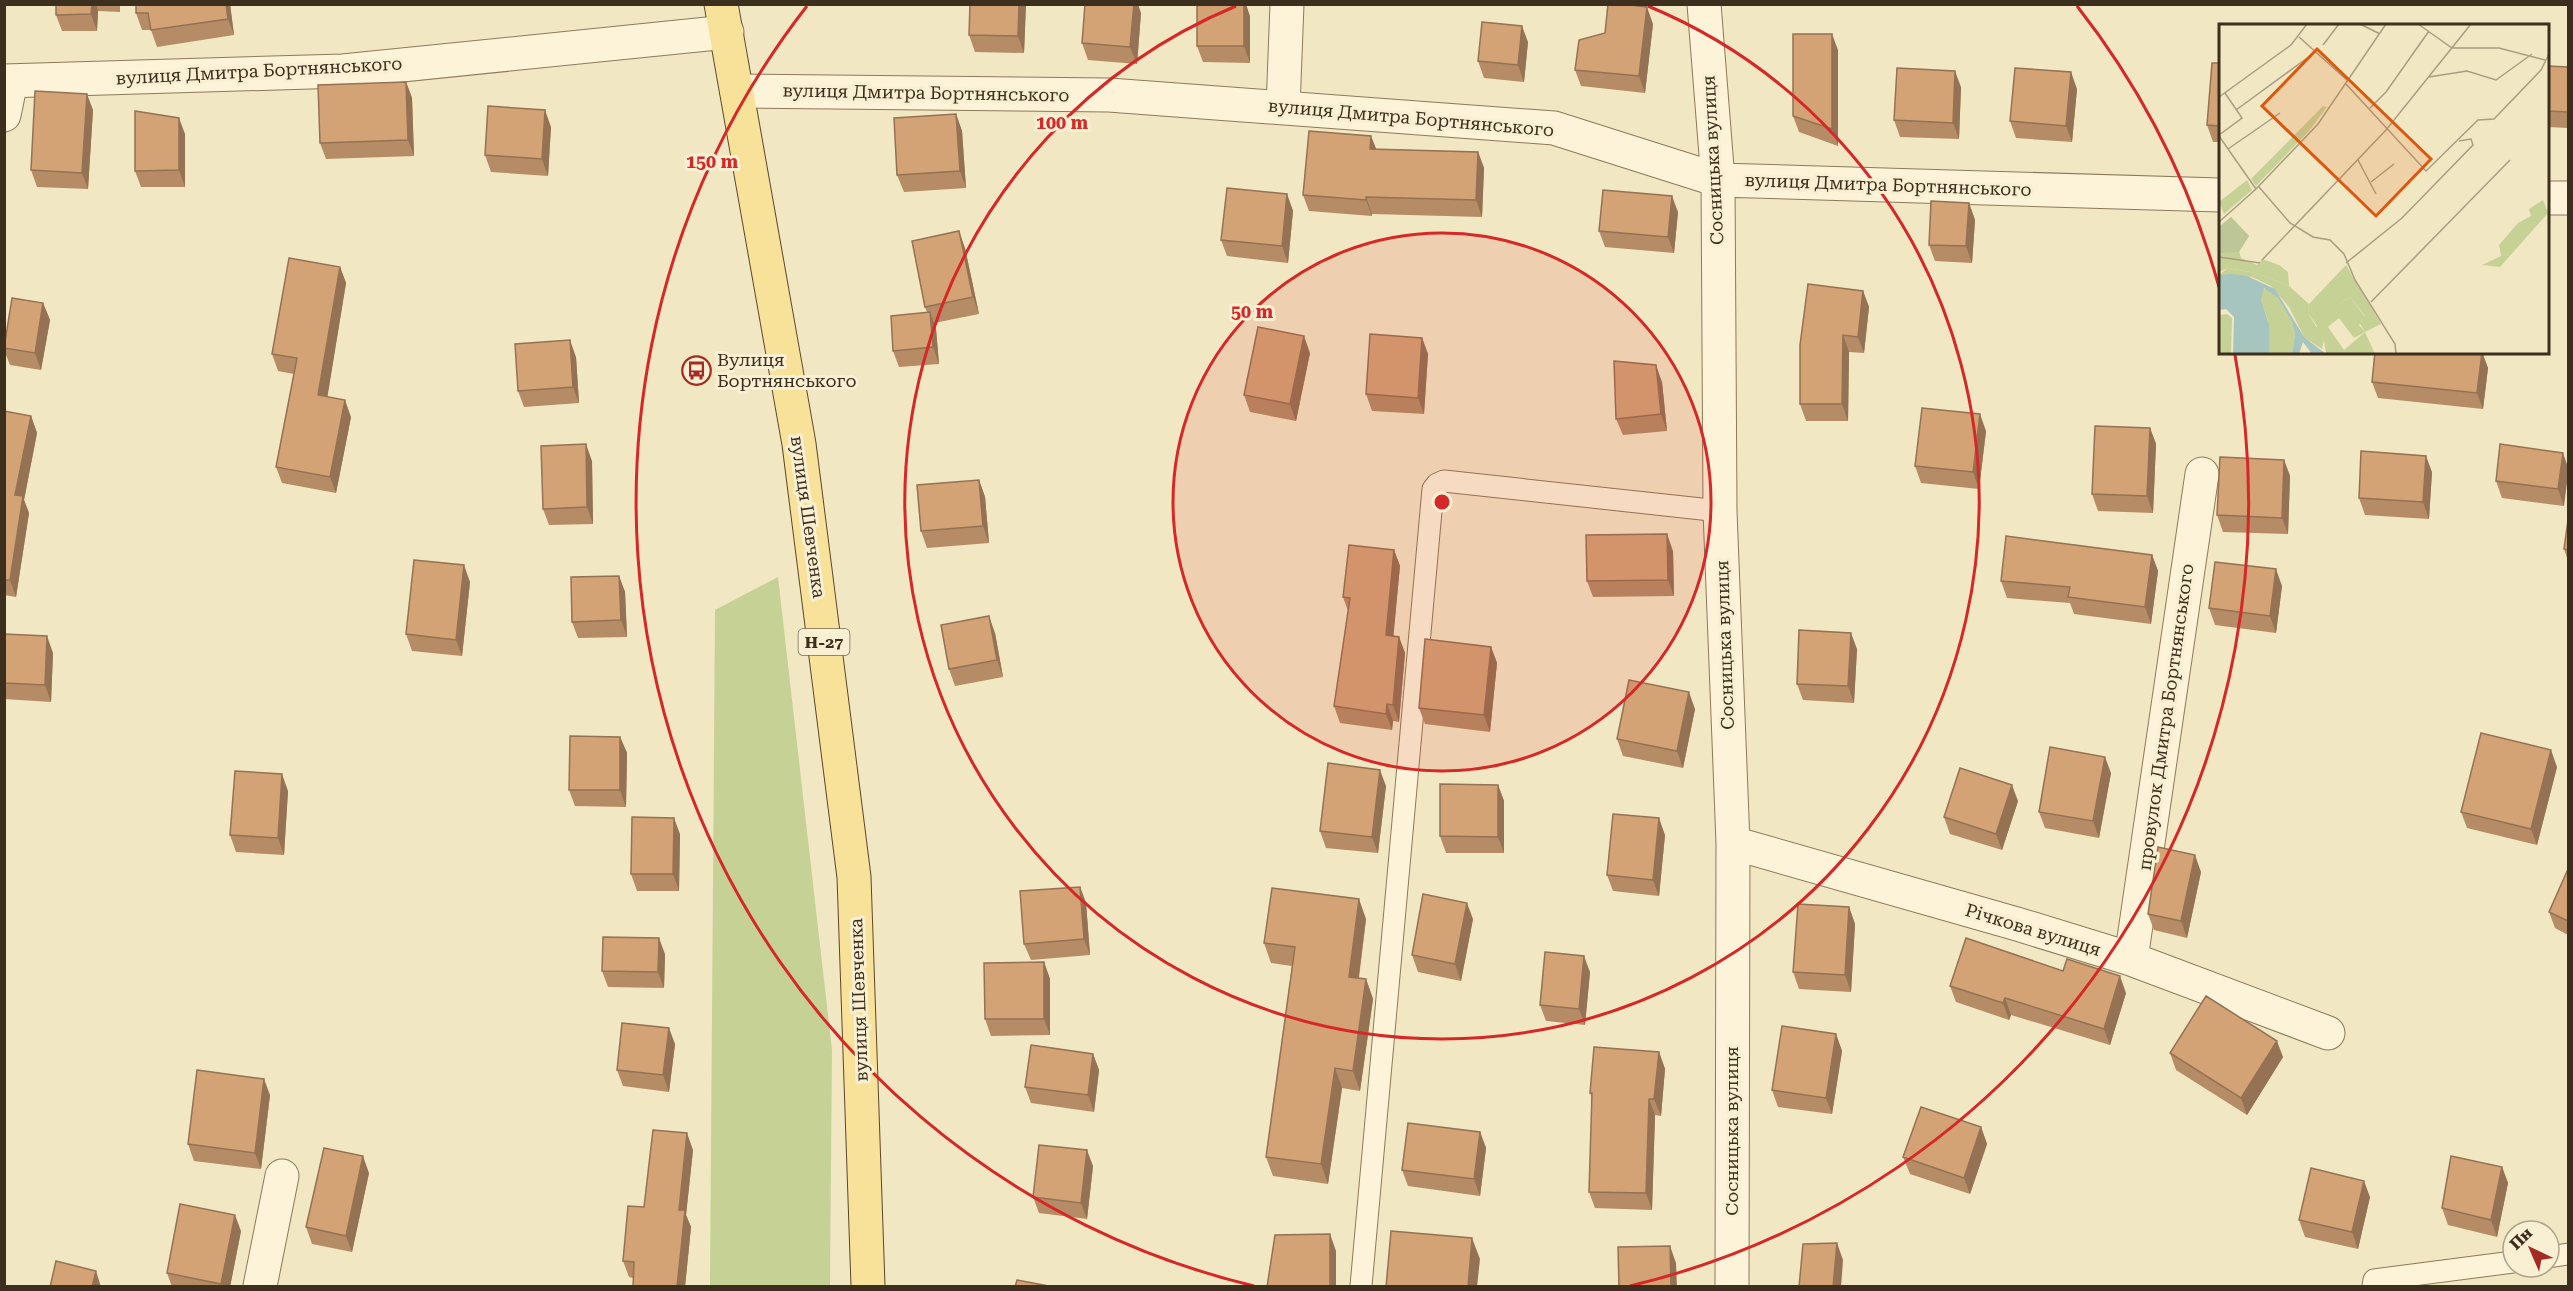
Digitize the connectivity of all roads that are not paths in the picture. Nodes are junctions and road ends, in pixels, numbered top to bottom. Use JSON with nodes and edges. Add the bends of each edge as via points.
{"nodes":[{"id":1,"x":1287,"y":4,"type":"edge"},
{"id":2,"x":1704,"y":4,"type":"edge"},
{"id":3,"x":724,"y":18,"type":"edge"},
{"id":4,"x":8,"y":81,"type":"edge"},
{"id":5,"x":737,"y":91,"type":"junction"},
{"id":6,"x":1283,"y":108,"type":"junction"},
{"id":7,"x":4,"y":116,"type":"edge"},
{"id":8,"x":1718,"y":180,"type":"junction"},
{"id":9,"x":2219,"y":195,"type":"edge"},
{"id":10,"x":2549,"y":198,"type":"edge"},
{"id":11,"x":2568,"y":198,"type":"edge"},
{"id":12,"x":2202,"y":474,"type":"dead end"},
{"id":13,"x":1720,"y":511,"type":"junction"},
{"id":14,"x":1733,"y":843,"type":"junction"},
{"id":15,"x":2132,"y":959,"type":"junction"},
{"id":16,"x":2328,"y":1033,"type":"dead end"},
{"id":17,"x":282,"y":1176,"type":"dead end"},
{"id":18,"x":2501,"y":1264,"type":"edge"},
{"id":19,"x":260,"y":1287,"type":"edge"},
{"id":20,"x":868,"y":1287,"type":"edge"},
{"id":21,"x":1361,"y":1287,"type":"edge"},
{"id":22,"x":1732,"y":1287,"type":"edge"},
{"id":23,"x":2373,"y":1287,"type":"edge"}],
"edges":[{"from":1,"to":6,"type":"street"},
{"from":2,"to":8,"type":"street","name":"Сосницька вулиця"},
{"from":3,"to":4,"type":"street","name":"вулиця Дмитра Бортнянського","via":[[343,71]]},
{"from":3,"to":5,"type":"main road","name":"вулиця Шевченка","number":"Н-27"},
{"from":4,"to":7,"type":"street"},
{"from":5,"to":6,"type":"street","name":"вулиця Дмитра Бортнянського","via":[[1109,95]]},
{"from":5,"to":20,"type":"main road","name":"вулиця Шевченка","number":"Н-27","via":[[799,444],[854,877]]},
{"from":6,"to":8,"type":"street","name":"вулиця Дмитра Бортнянського","via":[[1554,128]]},
{"from":8,"to":9,"type":"street","name":"вулиця Дмитра Бортнянського"},
{"from":8,"to":13,"type":"street","name":"Сосницька вулиця"},
{"from":10,"to":11,"type":"street"},
{"from":12,"to":15,"type":"street","name":"провулок Дмитра Бортнянського"},
{"from":13,"to":14,"type":"street","name":"Сосницька вулиця"},
{"from":13,"to":21,"type":"lane","via":[[1444,481],[1433,489]]},
{"from":14,"to":15,"type":"street","name":"Річкова вулиця"},
{"from":14,"to":22,"type":"street","name":"Сосницька вулиця"},
{"from":15,"to":16,"type":"street","name":"Річкова вулиця"},
{"from":17,"to":19,"type":"street"},
{"from":18,"to":23,"type":"lane","via":[[2374,1280]]}]}
